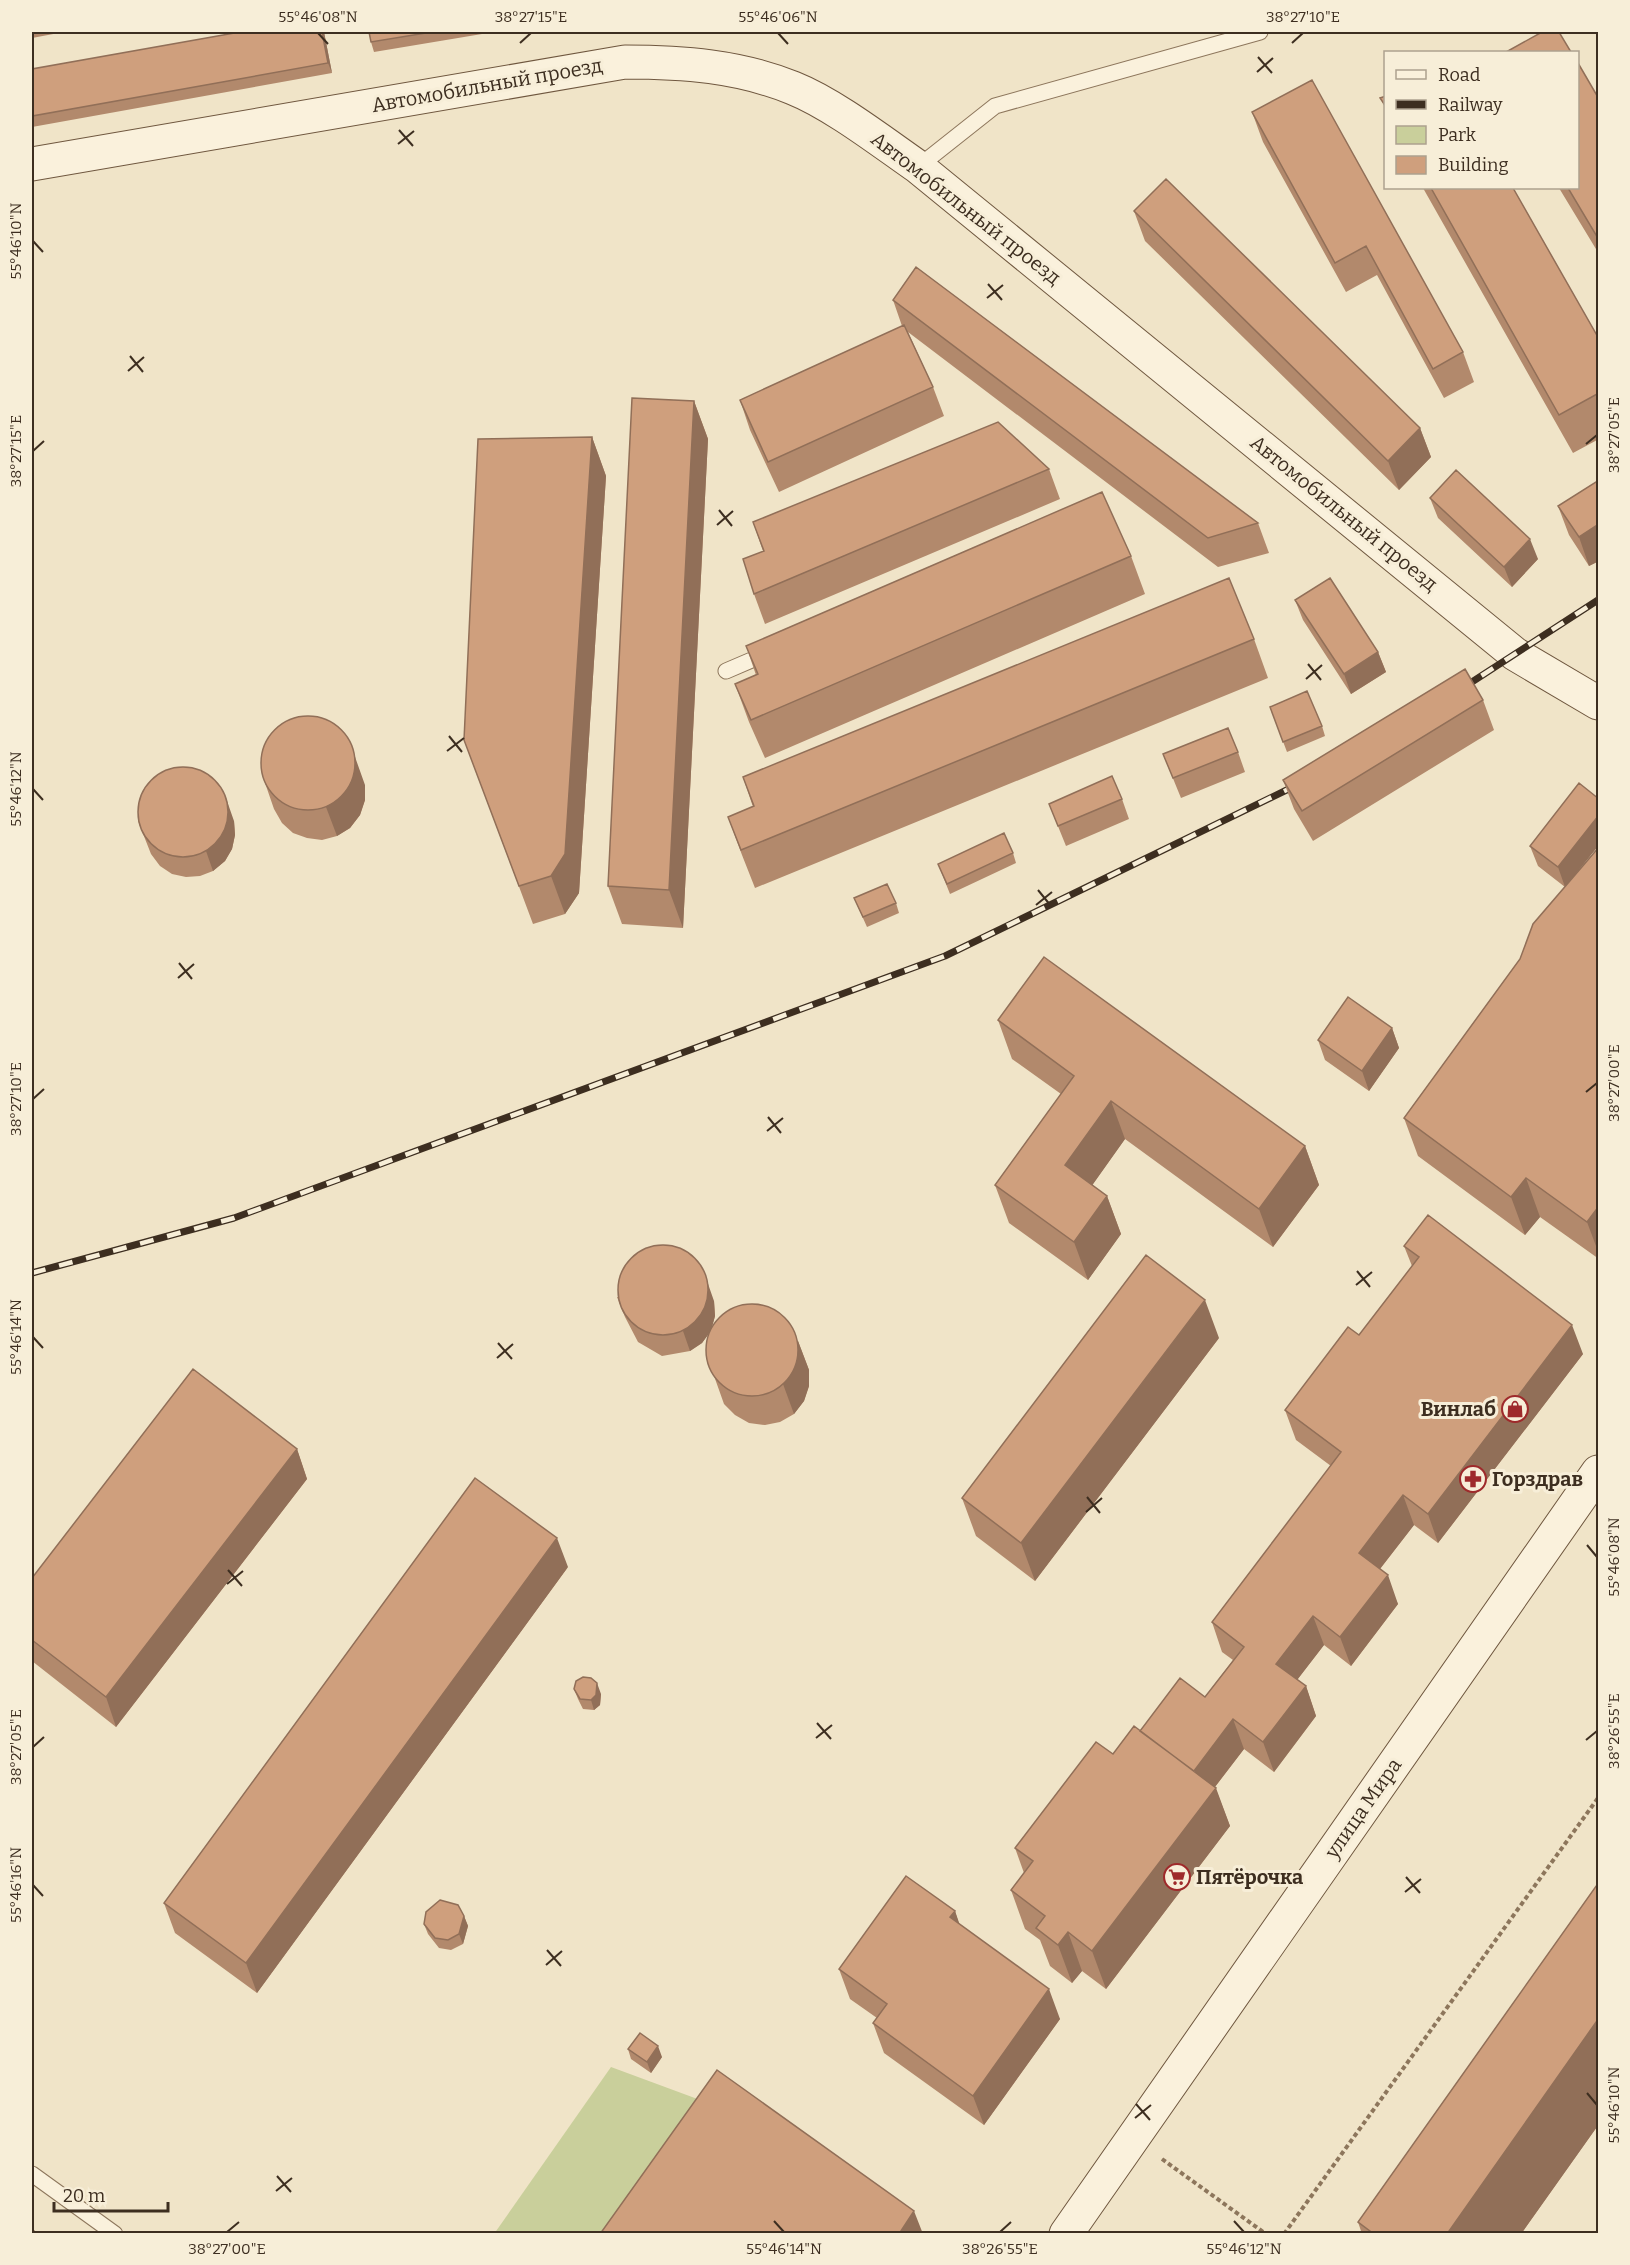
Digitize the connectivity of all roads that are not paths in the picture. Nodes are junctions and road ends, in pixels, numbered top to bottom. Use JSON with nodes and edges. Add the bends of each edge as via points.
{"nodes":[{"id":1,"x":1260,"y":32,"type":"edge"},
{"id":2,"x":32,"y":164,"type":"edge"},
{"id":3,"x":918,"y":167,"type":"junction"},
{"id":4,"x":780,"y":648,"type":"edge"},
{"id":5,"x":726,"y":671,"type":"dead end"},
{"id":6,"x":1599,"y":703,"type":"edge"},
{"id":7,"x":1599,"y":1472,"type":"edge"},
{"id":8,"x":32,"y":2174,"type":"edge"},
{"id":9,"x":115,"y":2234,"type":"edge"},
{"id":10,"x":1066,"y":2234,"type":"edge"}],
"edges":[{"from":1,"to":3,"type":"lane","via":[[995,106]]},
{"from":2,"to":3,"type":"main road","name":"Автомобильный проезд","via":[[636,62],[688,62],[795,88],[866,130]]},
{"from":3,"to":6,"type":"main road","name":"Автомобильный проезд","via":[[1515,654]]},
{"from":4,"to":5,"type":"lane"},
{"from":7,"to":10,"type":"main road","name":"улица Мира"},
{"from":8,"to":9,"type":"lane"}]}
